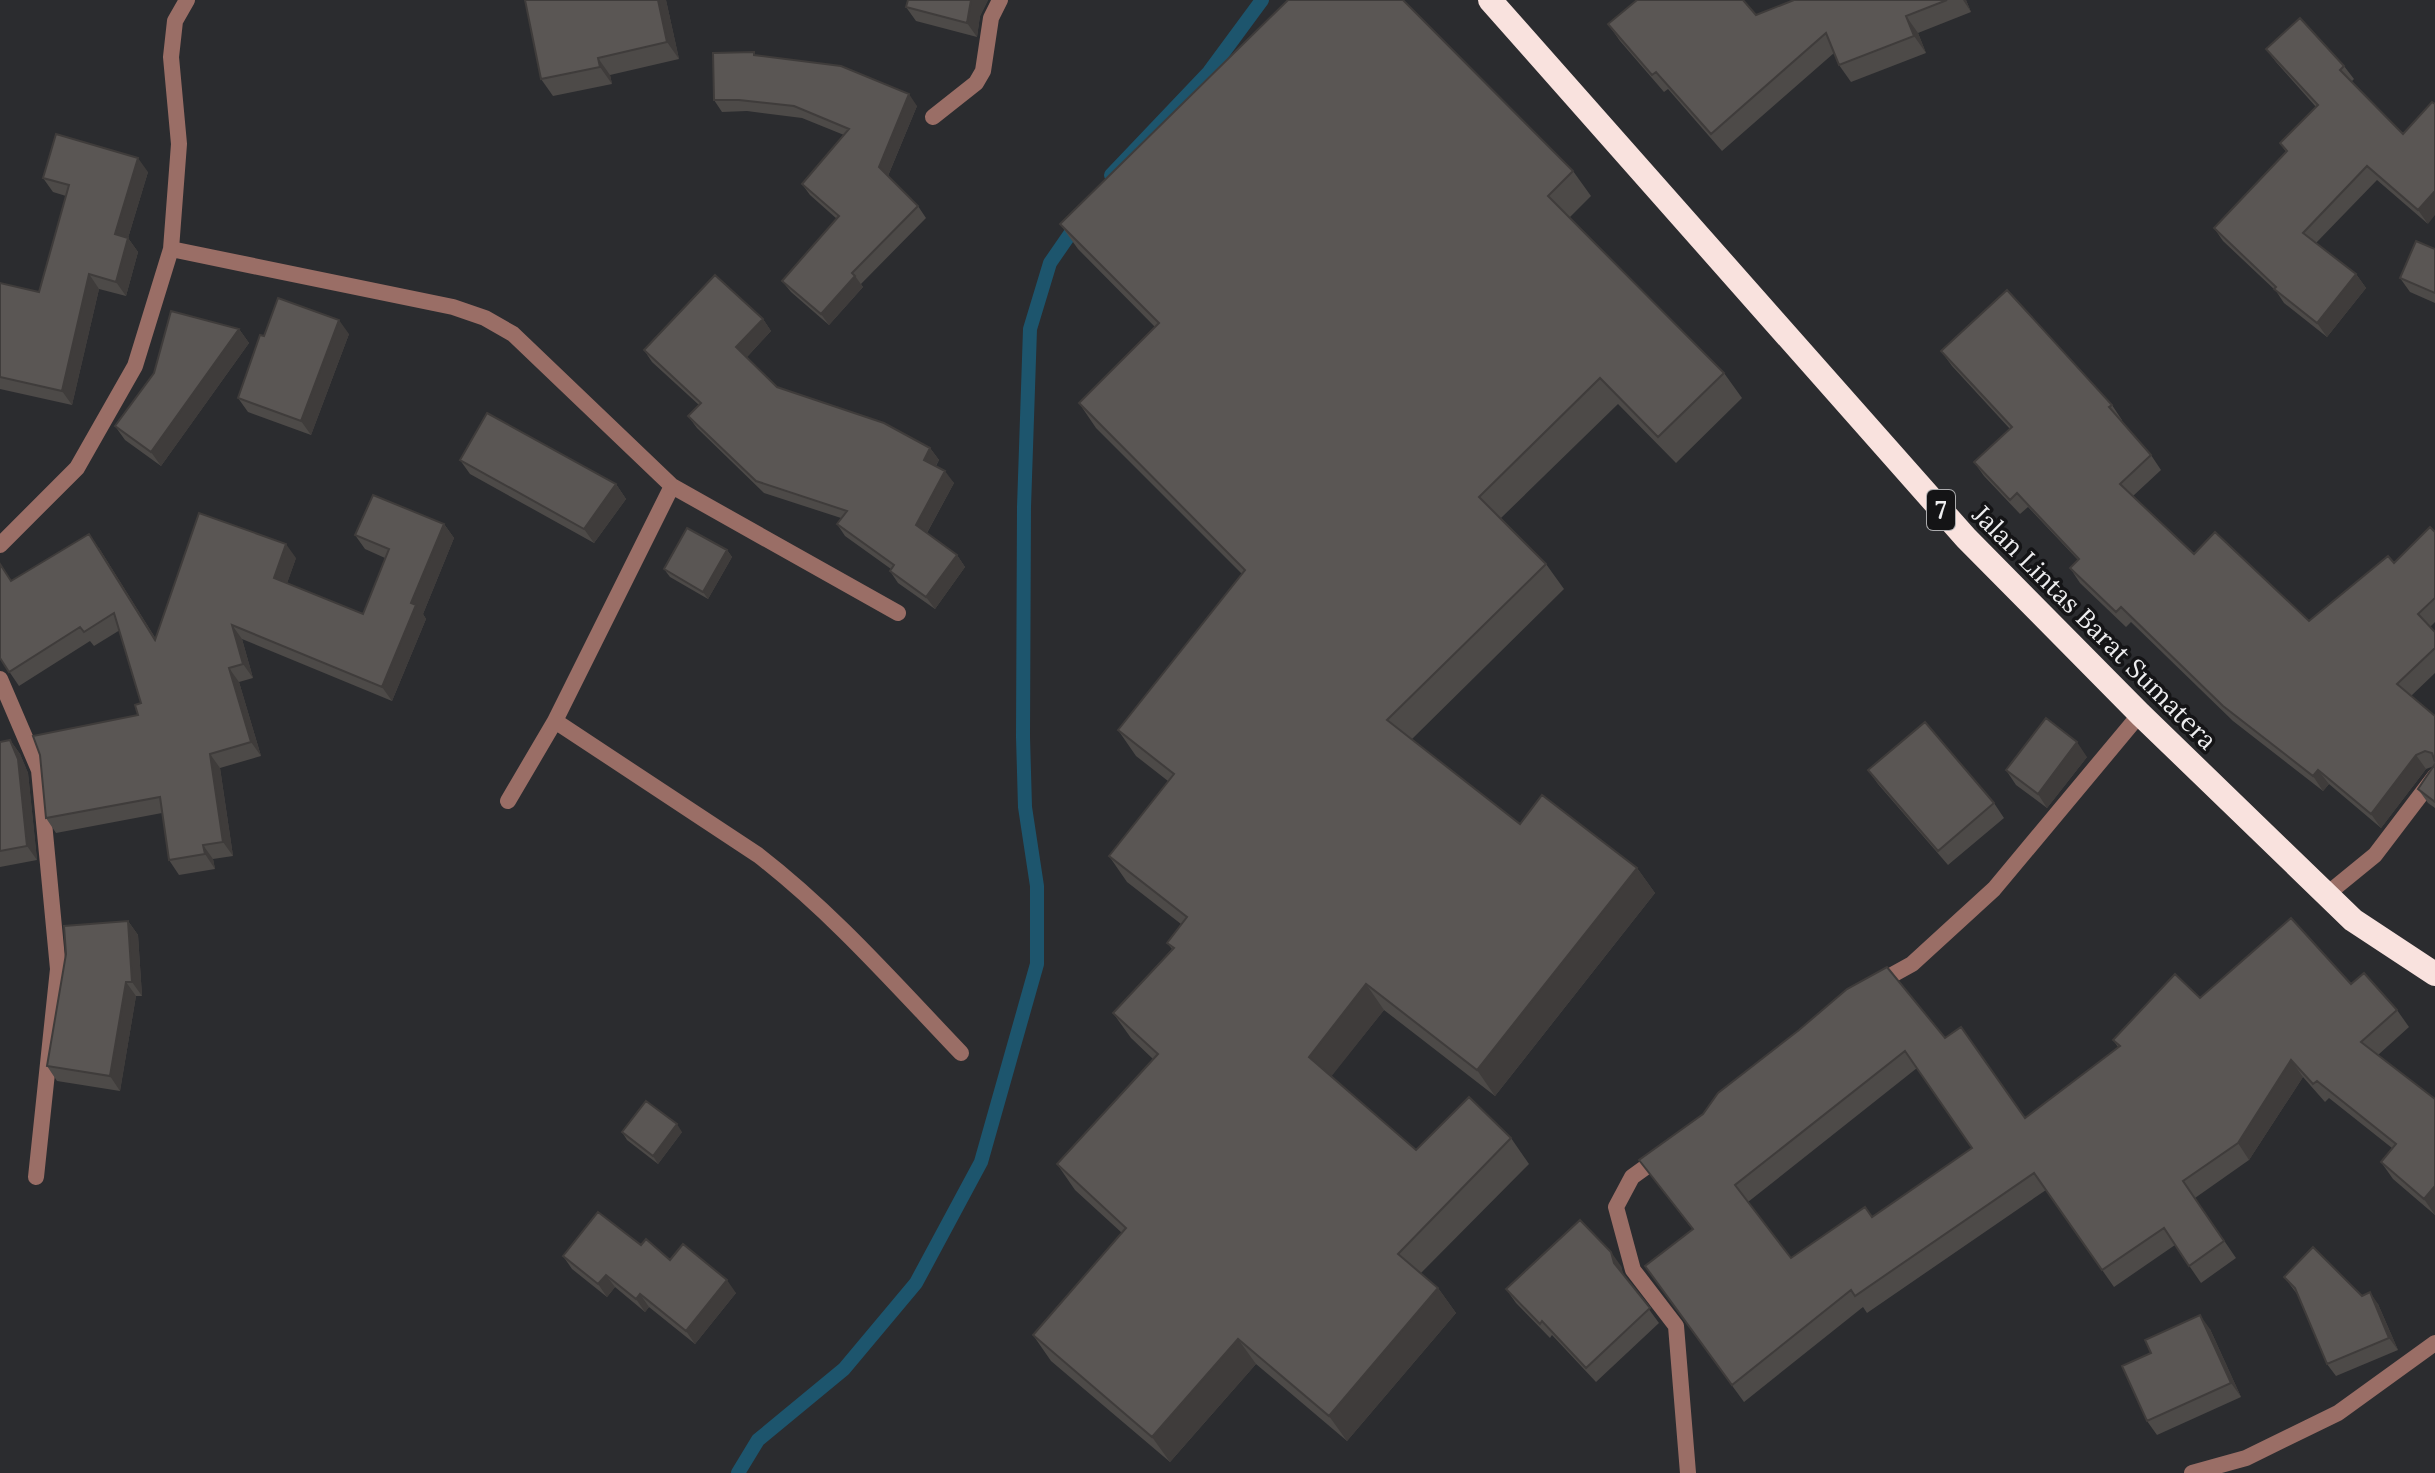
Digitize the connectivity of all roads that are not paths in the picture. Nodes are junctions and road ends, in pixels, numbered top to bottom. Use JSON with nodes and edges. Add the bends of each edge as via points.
{"nodes":[{"id":1,"x":187,"y":0,"type":"edge"},
{"id":2,"x":1000,"y":0,"type":"edge"},
{"id":3,"x":1490,"y":0,"type":"edge"},
{"id":4,"x":933,"y":117,"type":"dead end"},
{"id":5,"x":171,"y":249,"type":"junction"},
{"id":6,"x":672,"y":486,"type":"junction"},
{"id":7,"x":0,"y":545,"type":"edge"},
{"id":8,"x":898,"y":613,"type":"dead end"},
{"id":9,"x":0,"y":679,"type":"edge"},
{"id":10,"x":2140,"y":714,"type":"junction"},
{"id":11,"x":555,"y":721,"type":"junction"},
{"id":12,"x":2435,"y":776,"type":"edge"},
{"id":13,"x":508,"y":801,"type":"dead end"},
{"id":14,"x":2326,"y":895,"type":"junction"},
{"id":15,"x":2435,"y":974,"type":"edge"},
{"id":16,"x":1865,"y":990,"type":"edge"},
{"id":17,"x":961,"y":1053,"type":"dead end"},
{"id":18,"x":1670,"y":1150,"type":"edge"},
{"id":19,"x":36,"y":1177,"type":"dead end"},
{"id":20,"x":2435,"y":1343,"type":"edge"},
{"id":21,"x":2246,"y":1465,"type":"edge"},
{"id":22,"x":1688,"y":1473,"type":"edge"},
{"id":23,"x":2192,"y":1473,"type":"edge"}],
"edges":[{"from":1,"to":5,"type":"street","via":[[175,21],[171,57],[179,144]]},
{"from":2,"to":4,"type":"street","via":[[991,18],[983,71],[976,83]]},
{"from":3,"to":10,"type":"highway","name":"Jalan Lintas Barat Sumatera","number":"7","via":[[1966,538]]},
{"from":5,"to":6,"type":"street","via":[[485,318],[513,334]]},
{"from":5,"to":7,"type":"street","via":[[135,366],[77,468]]},
{"from":6,"to":8,"type":"street"},
{"from":6,"to":11,"type":"street"},
{"from":9,"to":19,"type":"street","via":[[39,770],[58,969]]},
{"from":10,"to":14,"type":"highway","name":"Jalan Lintas Barat Sumatera","number":"7"},
{"from":10,"to":16,"type":"street","via":[[1994,889],[1912,964]]},
{"from":11,"to":13,"type":"street"},
{"from":11,"to":17,"type":"street","via":[[785,875]]},
{"from":12,"to":14,"type":"street","via":[[2375,855]]},
{"from":14,"to":15,"type":"highway","name":"Jalan Lintas Barat Sumatera","number":"7","via":[[2353,920]]},
{"from":18,"to":22,"type":"street","via":[[1632,1177],[1616,1207],[1633,1270],[1676,1326]]},
{"from":20,"to":21,"type":"street","via":[[2338,1413]]},
{"from":21,"to":23,"type":"street"}]}
